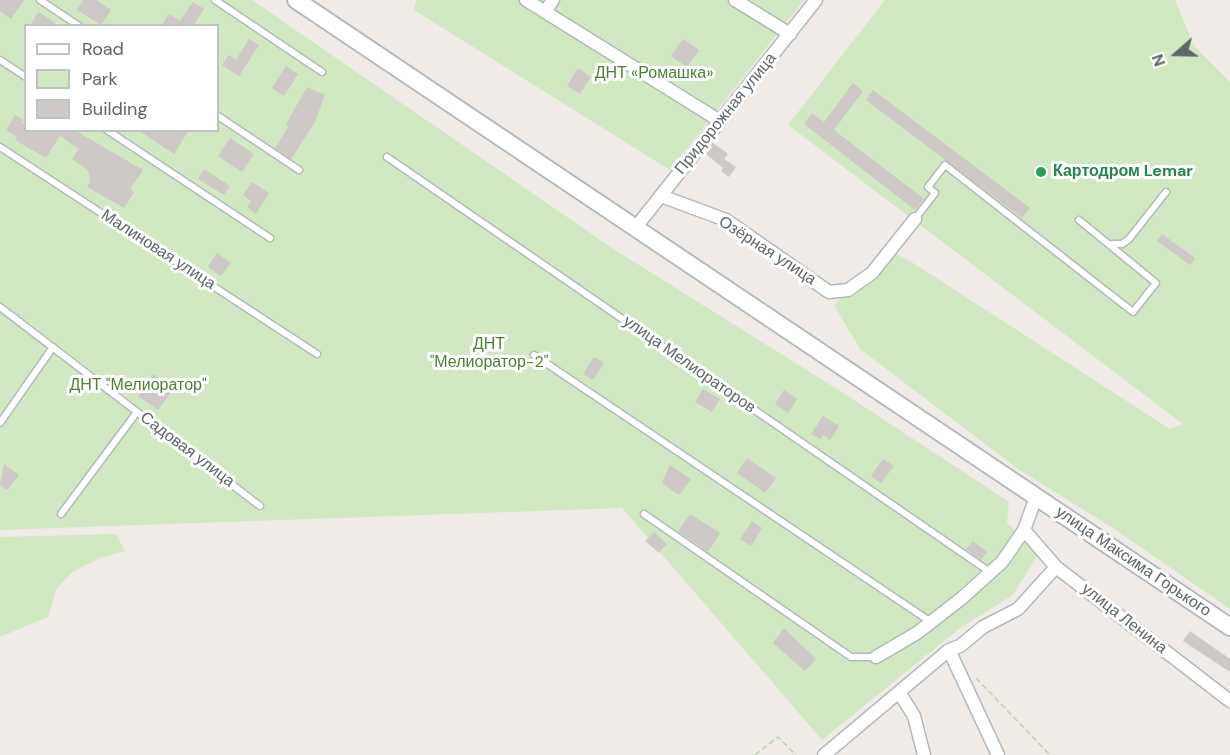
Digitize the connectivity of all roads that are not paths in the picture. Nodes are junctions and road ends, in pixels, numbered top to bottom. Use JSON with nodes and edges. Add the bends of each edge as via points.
{"nodes":[{"id":1,"x":40,"y":0,"type":"edge"},
{"id":2,"x":215,"y":0,"type":"edge"},
{"id":3,"x":296,"y":0,"type":"edge"},
{"id":4,"x":526,"y":0,"type":"edge"},
{"id":5,"x":553,"y":0,"type":"edge"},
{"id":6,"x":735,"y":0,"type":"edge"},
{"id":7,"x":816,"y":0,"type":"edge"},
{"id":8,"x":545,"y":12,"type":"junction"},
{"id":9,"x":76,"y":24,"type":"edge"},
{"id":10,"x":790,"y":34,"type":"junction"},
{"id":11,"x":0,"y":60,"type":"edge"},
{"id":12,"x":322,"y":72,"type":"dead end"},
{"id":13,"x":24,"y":76,"type":"edge"},
{"id":14,"x":219,"y":117,"type":"edge"},
{"id":15,"x":720,"y":121,"type":"junction"},
{"id":16,"x":110,"y":132,"type":"edge"},
{"id":17,"x":0,"y":147,"type":"edge"},
{"id":18,"x":387,"y":157,"type":"dead end"},
{"id":19,"x":299,"y":170,"type":"dead end"},
{"id":20,"x":1167,"y":192,"type":"dead end"},
{"id":21,"x":661,"y":196,"type":"junction"},
{"id":22,"x":915,"y":219,"type":"joint"},
{"id":23,"x":1079,"y":220,"type":"dead end"},
{"id":24,"x":636,"y":227,"type":"junction"},
{"id":25,"x":270,"y":238,"type":"dead end"},
{"id":26,"x":1106,"y":242,"type":"junction"},
{"id":27,"x":0,"y":307,"type":"edge"},
{"id":28,"x":53,"y":347,"type":"junction"},
{"id":29,"x":317,"y":354,"type":"dead end"},
{"id":30,"x":534,"y":355,"type":"dead end"},
{"id":31,"x":137,"y":412,"type":"junction"},
{"id":32,"x":0,"y":423,"type":"edge"},
{"id":33,"x":1036,"y":497,"type":"junction"},
{"id":34,"x":260,"y":506,"type":"dead end"},
{"id":35,"x":61,"y":514,"type":"dead end"},
{"id":36,"x":644,"y":514,"type":"dead end"},
{"id":37,"x":1024,"y":530,"type":"junction"},
{"id":38,"x":1056,"y":567,"type":"junction"},
{"id":39,"x":990,"y":573,"type":"junction"},
{"id":40,"x":931,"y":622,"type":"junction"},
{"id":41,"x":1230,"y":627,"type":"edge"},
{"id":42,"x":949,"y":650,"type":"junction"},
{"id":43,"x":876,"y":657,"type":"joint"},
{"id":44,"x":899,"y":692,"type":"junction"},
{"id":45,"x":1230,"y":701,"type":"edge"},
{"id":46,"x":824,"y":755,"type":"edge"},
{"id":47,"x":924,"y":755,"type":"edge"},
{"id":48,"x":998,"y":755,"type":"edge"}],
"edges":[{"from":1,"to":9,"type":"lane"},
{"from":2,"to":12,"type":"lane"},
{"from":3,"to":24,"type":"main road","name":"улица Максима Горького"},
{"from":4,"to":8,"type":"street"},
{"from":5,"to":8,"type":"street"},
{"from":6,"to":10,"type":"street"},
{"from":7,"to":10,"type":"street","name":"Придорожная улица"},
{"from":8,"to":15,"type":"street"},
{"from":10,"to":15,"type":"street","name":"Придорожная улица"},
{"from":11,"to":13,"type":"lane"},
{"from":14,"to":19,"type":"lane"},
{"from":15,"to":21,"type":"street","name":"Придорожная улица"},
{"from":16,"to":25,"type":"lane"},
{"from":17,"to":29,"type":"lane","name":"Малиновая улица"},
{"from":18,"to":39,"type":"lane","name":"улица Мелиораторов"},
{"from":20,"to":26,"type":"lane","via":[[1129,239],[1115,246]]},
{"from":21,"to":22,"type":"street","name":"Озёрная улица","via":[[726,220],[829,292],[848,290],[872,273]]},
{"from":21,"to":24,"type":"street","name":"Придорожная улица"},
{"from":22,"to":26,"type":"lane","via":[[935,194],[928,187],[945,165],[1133,312],[1156,283]]},
{"from":23,"to":26,"type":"lane"},
{"from":24,"to":33,"type":"main road","name":"улица Максима Горького"},
{"from":27,"to":28,"type":"lane","name":"Садовая улица"},
{"from":28,"to":31,"type":"lane","name":"Садовая улица"},
{"from":28,"to":32,"type":"lane"},
{"from":30,"to":40,"type":"lane"},
{"from":31,"to":34,"type":"lane","name":"Садовая улица"},
{"from":31,"to":35,"type":"lane"},
{"from":33,"to":37,"type":"street"},
{"from":33,"to":41,"type":"main road","name":"улица Максима Горького"},
{"from":36,"to":43,"type":"lane","via":[[851,657]]},
{"from":37,"to":38,"type":"street","name":"улица Ленина"},
{"from":37,"to":39,"type":"street"},
{"from":38,"to":42,"type":"street","via":[[1018,609]]},
{"from":38,"to":45,"type":"street","name":"улица Ленина"},
{"from":39,"to":40,"type":"street"},
{"from":40,"to":43,"type":"street"},
{"from":42,"to":44,"type":"street"},
{"from":42,"to":48,"type":"street"},
{"from":44,"to":46,"type":"street"},
{"from":44,"to":47,"type":"street","via":[[914,716]]}]}
